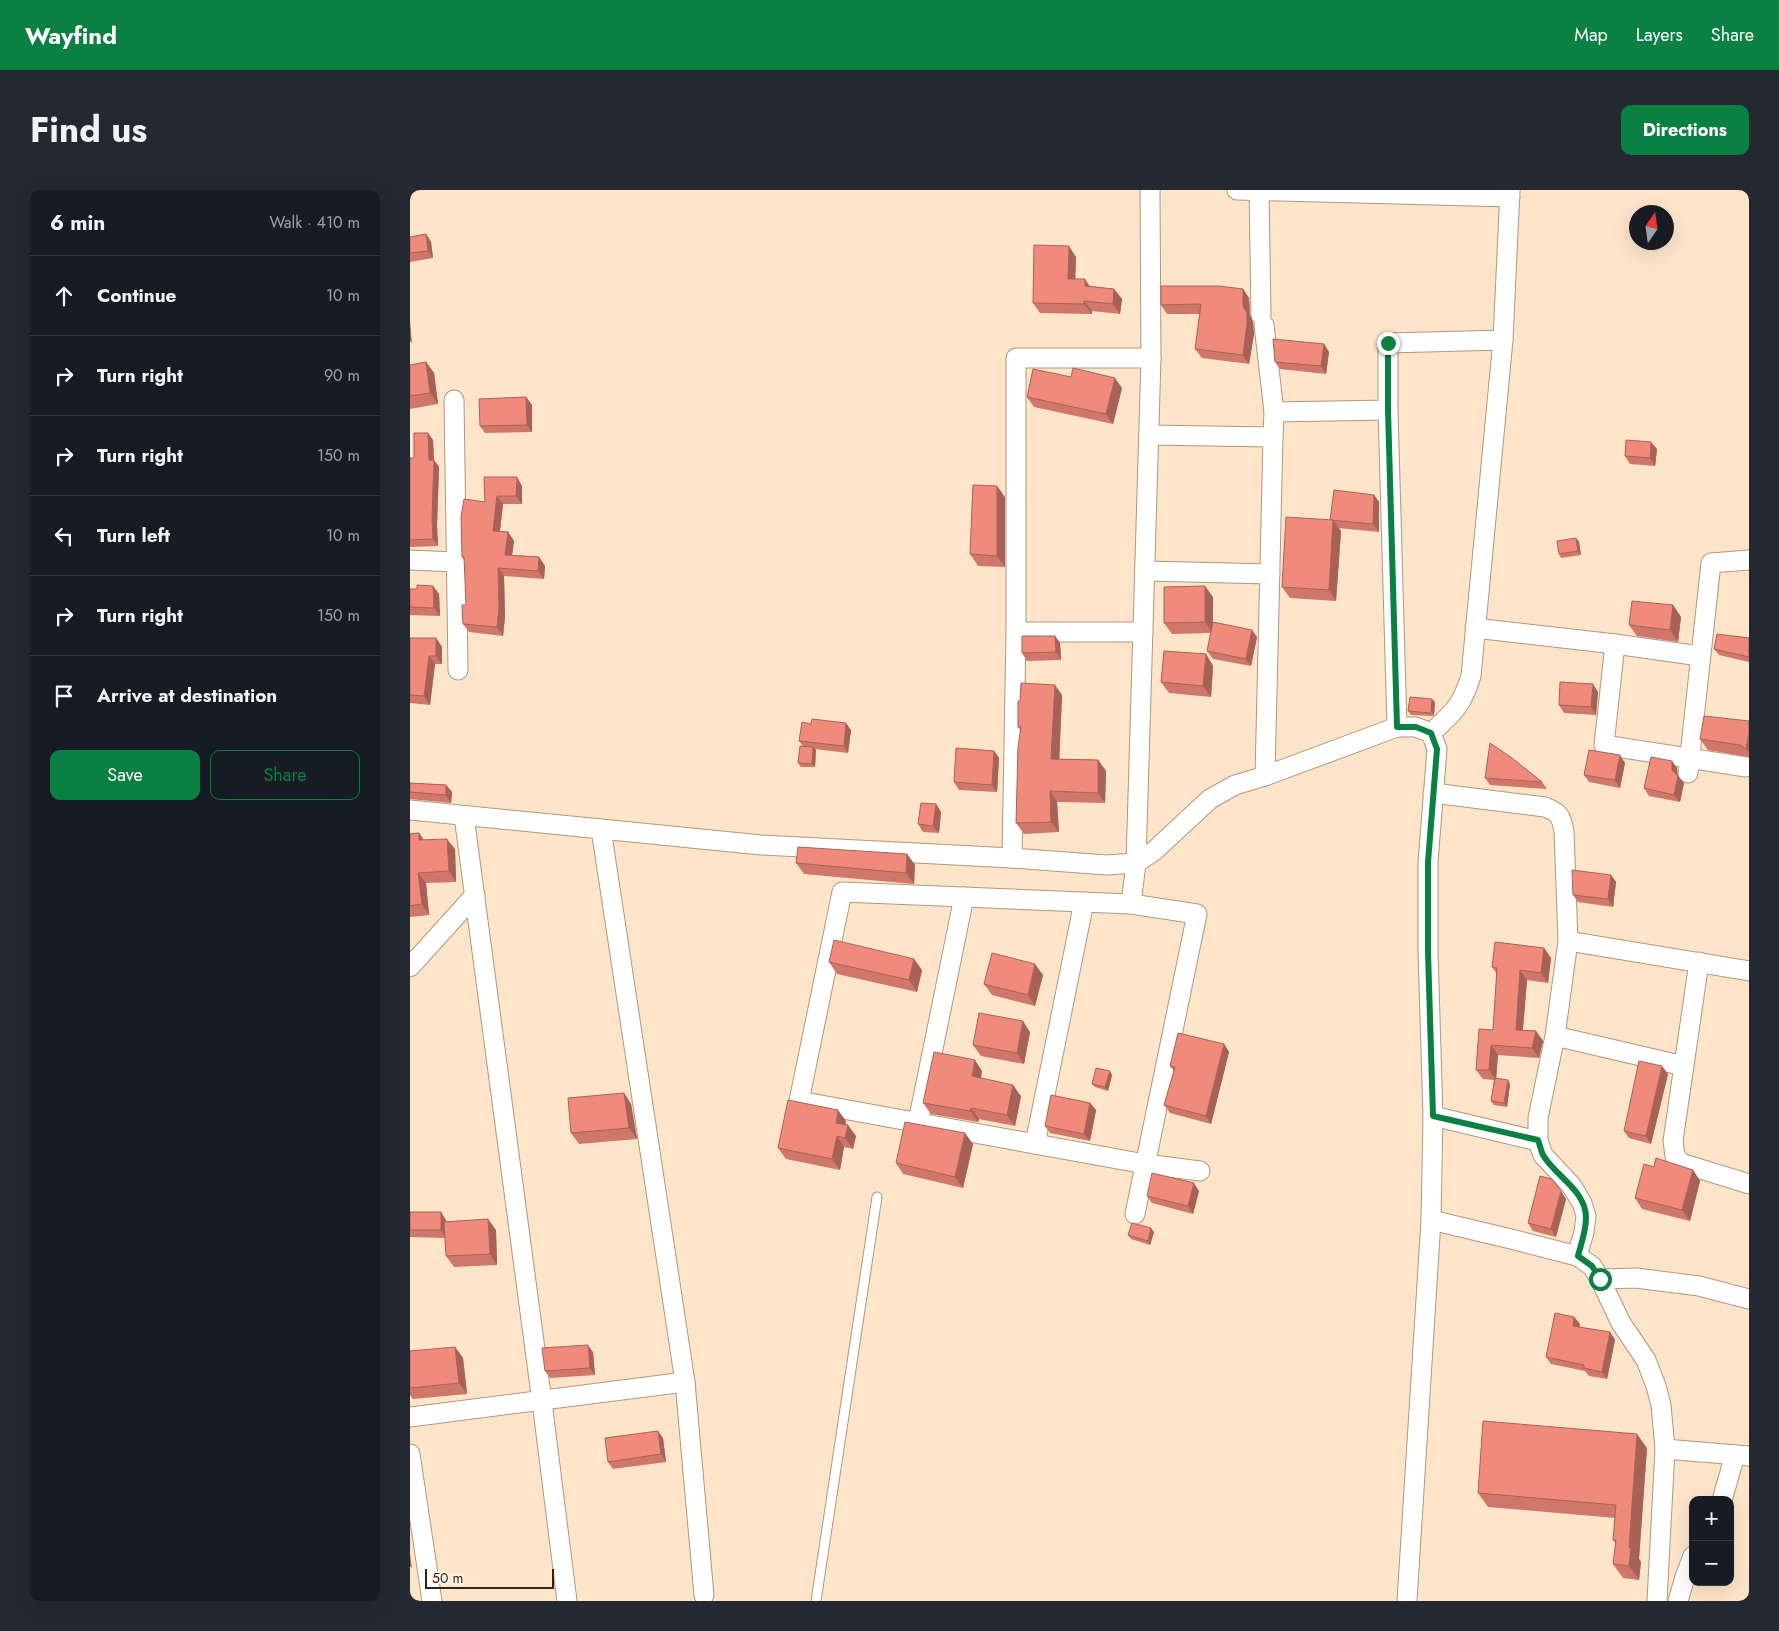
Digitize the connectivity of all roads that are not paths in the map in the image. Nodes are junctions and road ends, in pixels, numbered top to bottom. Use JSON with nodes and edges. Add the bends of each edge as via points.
{"nodes":[{"id":1,"x":1150,"y":190,"type":"edge"},
{"id":2,"x":1237,"y":190,"type":"edge"},
{"id":3,"x":1258,"y":190,"type":"edge"},
{"id":4,"x":1276,"y":190,"type":"edge"},
{"id":5,"x":1394,"y":192,"type":"edge"},
{"id":6,"x":1510,"y":193,"type":"edge"},
{"id":7,"x":1503,"y":340,"type":"junction"},
{"id":8,"x":1151,"y":358,"type":"junction"},
{"id":9,"x":454,"y":400,"type":"dead end"},
{"id":10,"x":1388,"y":410,"type":"junction"},
{"id":11,"x":1274,"y":412,"type":"junction"},
{"id":12,"x":1149,"y":434,"type":"junction"},
{"id":13,"x":1273,"y":437,"type":"junction"},
{"id":14,"x":410,"y":560,"type":"edge"},
{"id":15,"x":1749,"y":560,"type":"edge"},
{"id":16,"x":455,"y":562,"type":"junction"},
{"id":17,"x":1144,"y":571,"type":"junction"},
{"id":18,"x":1270,"y":574,"type":"junction"},
{"id":19,"x":1475,"y":628,"type":"junction"},
{"id":20,"x":1016,"y":632,"type":"junction"},
{"id":21,"x":1143,"y":632,"type":"junction"},
{"id":22,"x":1614,"y":644,"type":"junction"},
{"id":23,"x":1700,"y":656,"type":"junction"},
{"id":24,"x":458,"y":670,"type":"dead end"},
{"id":25,"x":1397,"y":727,"type":"junction"},
{"id":26,"x":1431,"y":733,"type":"junction"},
{"id":27,"x":1688,"y":766,"type":"junction"},
{"id":28,"x":1746,"y":768,"type":"dead end"},
{"id":29,"x":1265,"y":776,"type":"junction"},
{"id":30,"x":1433,"y":793,"type":"junction"},
{"id":31,"x":410,"y":810,"type":"edge"},
{"id":32,"x":464,"y":816,"type":"junction"},
{"id":33,"x":601,"y":829,"type":"junction"},
{"id":34,"x":1012,"y":858,"type":"junction"},
{"id":35,"x":1136,"y":863,"type":"junction"},
{"id":36,"x":475,"y":895,"type":"junction"},
{"id":37,"x":964,"y":897,"type":"junction"},
{"id":38,"x":1084,"y":902,"type":"junction"},
{"id":39,"x":1131,"y":904,"type":"junction"},
{"id":40,"x":1568,"y":942,"type":"junction"},
{"id":41,"x":1699,"y":962,"type":"junction"},
{"id":42,"x":410,"y":967,"type":"edge"},
{"id":43,"x":1749,"y":971,"type":"edge"},
{"id":44,"x":1555,"y":1036,"type":"junction"},
{"id":45,"x":1684,"y":1066,"type":"junction"},
{"id":46,"x":1433,"y":1116,"type":"junction"},
{"id":47,"x":918,"y":1122,"type":"junction"},
{"id":48,"x":1538,"y":1140,"type":"junction"},
{"id":49,"x":1035,"y":1144,"type":"junction"},
{"id":50,"x":1145,"y":1164,"type":"junction"},
{"id":51,"x":1200,"y":1171,"type":"dead end"},
{"id":52,"x":1749,"y":1184,"type":"edge"},
{"id":53,"x":877,"y":1197,"type":"dead end"},
{"id":54,"x":1135,"y":1214,"type":"dead end"},
{"id":55,"x":1430,"y":1220,"type":"junction"},
{"id":56,"x":1578,"y":1256,"type":"junction"},
{"id":57,"x":1600,"y":1279,"type":"junction"},
{"id":58,"x":1749,"y":1299,"type":"edge"},
{"id":59,"x":685,"y":1382,"type":"junction"},
{"id":60,"x":542,"y":1402,"type":"junction"},
{"id":61,"x":410,"y":1418,"type":"edge"},
{"id":62,"x":1665,"y":1449,"type":"junction"},
{"id":63,"x":410,"y":1454,"type":"edge"},
{"id":64,"x":1742,"y":1455,"type":"edge"},
{"id":65,"x":1724,"y":1496,"type":"edge"},
{"id":66,"x":1689,"y":1566,"type":"edge"},
{"id":67,"x":704,"y":1595,"type":"dead end"},
{"id":68,"x":432,"y":1601,"type":"edge"},
{"id":69,"x":567,"y":1601,"type":"edge"},
{"id":70,"x":816,"y":1601,"type":"edge"},
{"id":71,"x":1407,"y":1601,"type":"edge"},
{"id":72,"x":1657,"y":1601,"type":"edge"},
{"id":73,"x":1678,"y":1601,"type":"edge"}],
"edges":[{"from":1,"to":8,"type":"street"},
{"from":2,"to":3,"type":"street"},
{"from":3,"to":4,"type":"street"},
{"from":3,"to":11,"type":"street","via":[[1263,320]]},
{"from":4,"to":5,"type":"street"},
{"from":5,"to":6,"type":"street"},
{"from":6,"to":7,"type":"street"},
{"from":7,"to":10,"type":"street","via":[[1388,343]]},
{"from":7,"to":19,"type":"street"},
{"from":8,"to":12,"type":"street"},
{"from":8,"to":20,"type":"street","via":[[1016,358]]},
{"from":9,"to":16,"type":"street"},
{"from":10,"to":11,"type":"street"},
{"from":10,"to":25,"type":"street"},
{"from":11,"to":13,"type":"street"},
{"from":12,"to":13,"type":"street"},
{"from":12,"to":17,"type":"street"},
{"from":13,"to":18,"type":"street"},
{"from":14,"to":16,"type":"street"},
{"from":15,"to":23,"type":"street","via":[[1711,563]]},
{"from":16,"to":24,"type":"street"},
{"from":17,"to":18,"type":"street"},
{"from":17,"to":21,"type":"street"},
{"from":18,"to":29,"type":"street"},
{"from":19,"to":22,"type":"street"},
{"from":19,"to":26,"type":"street","via":[[1471,676],[1466,692],[1458,708]]},
{"from":20,"to":21,"type":"street"},
{"from":20,"to":34,"type":"street"},
{"from":21,"to":35,"type":"street"},
{"from":22,"to":23,"type":"street"},
{"from":22,"to":27,"type":"street","via":[[1604,745]]},
{"from":23,"to":27,"type":"street"},
{"from":25,"to":26,"type":"street","via":[[1416,727]]},
{"from":25,"to":29,"type":"street"},
{"from":26,"to":30,"type":"street","via":[[1437,749]]},
{"from":27,"to":28,"type":"street"},
{"from":29,"to":35,"type":"street","via":[[1235,785],[1210,799],[1154,851]]},
{"from":30,"to":40,"type":"street","via":[[1545,807],[1562,817]]},
{"from":30,"to":46,"type":"street","via":[[1428,862],[1428,952]]},
{"from":31,"to":32,"type":"street"},
{"from":32,"to":33,"type":"street"},
{"from":32,"to":36,"type":"street"},
{"from":33,"to":34,"type":"street","via":[[761,845]]},
{"from":33,"to":59,"type":"street"},
{"from":34,"to":35,"type":"street","via":[[1106,865]]},
{"from":35,"to":39,"type":"street"},
{"from":36,"to":42,"type":"street"},
{"from":36,"to":60,"type":"street"},
{"from":37,"to":38,"type":"street"},
{"from":37,"to":47,"type":"street"},
{"from":37,"to":47,"type":"street","via":[[842,892],[800,1101]]},
{"from":38,"to":39,"type":"street"},
{"from":38,"to":49,"type":"street"},
{"from":39,"to":50,"type":"street","via":[[1197,914]]},
{"from":40,"to":41,"type":"street"},
{"from":40,"to":44,"type":"street"},
{"from":41,"to":43,"type":"street"},
{"from":41,"to":45,"type":"street"},
{"from":44,"to":45,"type":"street"},
{"from":44,"to":48,"type":"street","via":[[1538,1118]]},
{"from":45,"to":52,"type":"street","via":[[1673,1141],[1675,1156],[1681,1163]]},
{"from":46,"to":48,"type":"street"},
{"from":46,"to":55,"type":"street"},
{"from":47,"to":49,"type":"street"},
{"from":48,"to":56,"type":"street","via":[[1543,1155],[1571,1185],[1582,1203],[1586,1216]]},
{"from":49,"to":50,"type":"street"},
{"from":50,"to":51,"type":"street"},
{"from":50,"to":54,"type":"street"},
{"from":53,"to":70,"type":"lane"},
{"from":55,"to":56,"type":"street"},
{"from":55,"to":71,"type":"street"},
{"from":56,"to":57,"type":"street","via":[[1592,1266]]},
{"from":57,"to":58,"type":"street","via":[[1636,1278],[1689,1285]]},
{"from":57,"to":62,"type":"street","via":[[1621,1323],[1646,1360],[1656,1386]]},
{"from":59,"to":60,"type":"street"},
{"from":59,"to":67,"type":"street"},
{"from":60,"to":61,"type":"street"},
{"from":60,"to":69,"type":"street"},
{"from":62,"to":64,"type":"street"},
{"from":62,"to":72,"type":"street"},
{"from":63,"to":68,"type":"street"},
{"from":64,"to":65,"type":"street"},
{"from":66,"to":73,"type":"street"}]}
